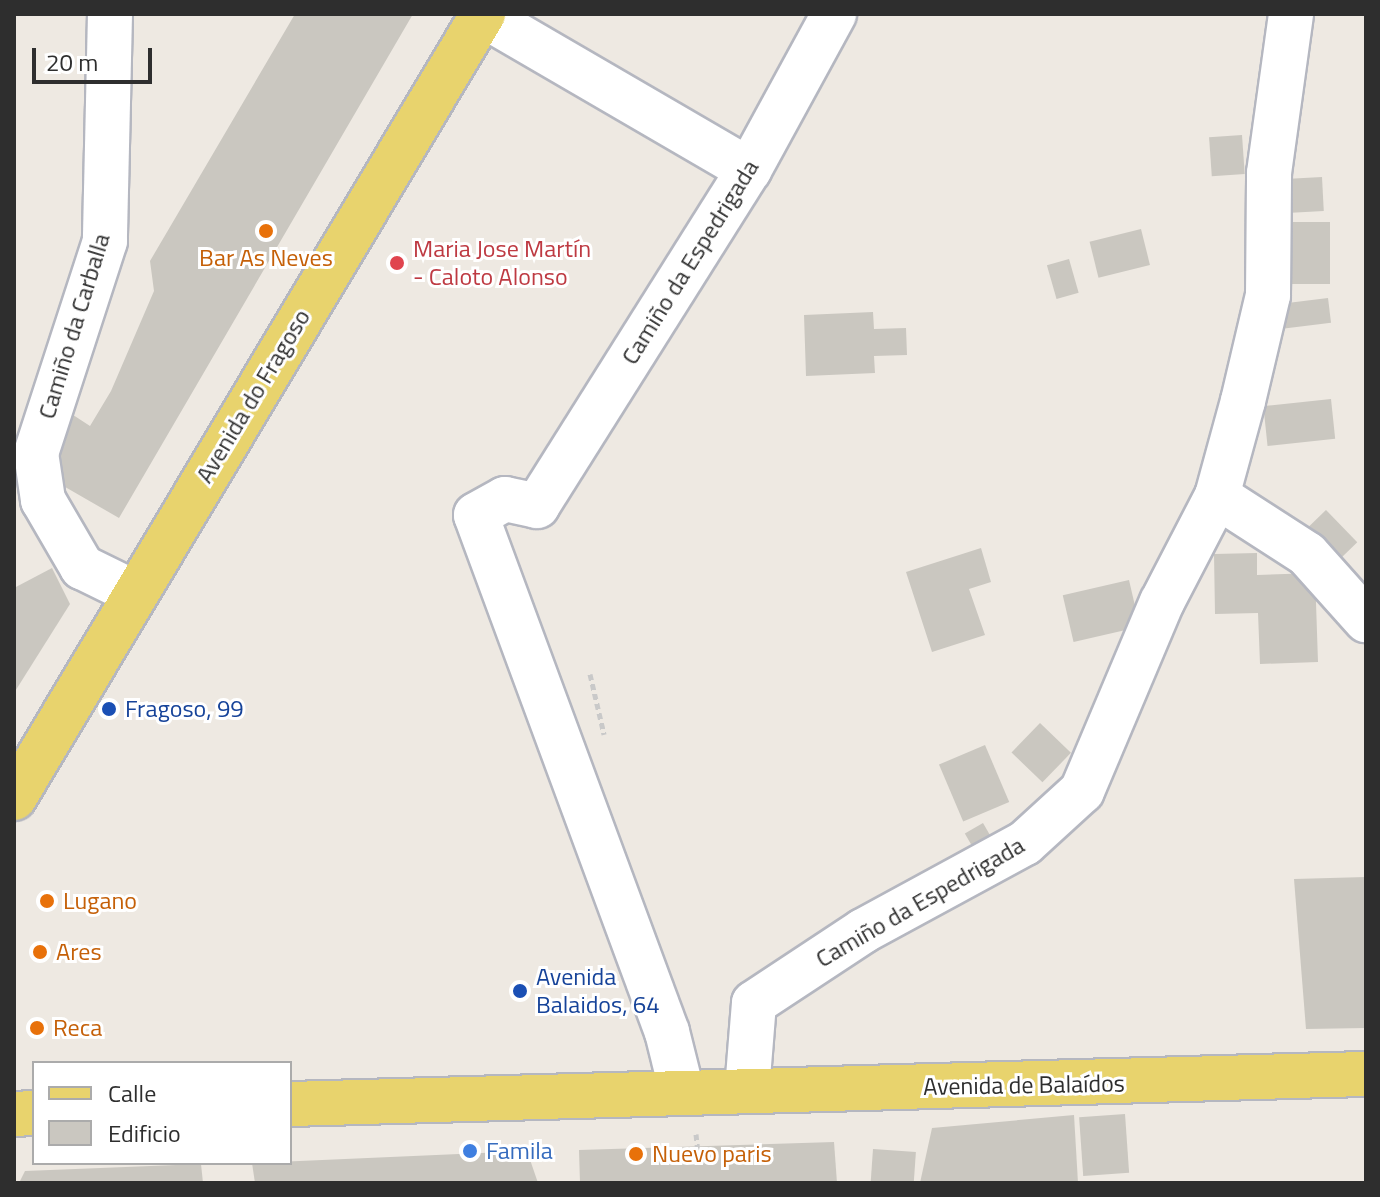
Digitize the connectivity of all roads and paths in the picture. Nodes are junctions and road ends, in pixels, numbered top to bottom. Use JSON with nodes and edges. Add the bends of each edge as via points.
{"nodes":[{"id":1,"x":110,"y":14,"type":"edge"},
{"id":2,"x":482,"y":14,"type":"edge"},
{"id":3,"x":834,"y":14,"type":"edge"},
{"id":4,"x":1291,"y":14,"type":"edge"},
{"id":5,"x":749,"y":170,"type":"junction"},
{"id":6,"x":1217,"y":496,"type":"junction"},
{"id":7,"x":135,"y":593,"type":"junction"},
{"id":8,"x":1366,"y":620,"type":"edge"},
{"id":9,"x":18,"y":787,"type":"edge"},
{"id":10,"x":1366,"y":1074,"type":"edge"},
{"id":11,"x":747,"y":1090,"type":"junction"},
{"id":12,"x":682,"y":1092,"type":"junction"},
{"id":13,"x":292,"y":1104,"type":"edge"}],
"edges":[{"from":1,"to":7,"type":"street","name":"Camiño da Carballa","via":[[105,241],[36,453],[43,500],[82,567]]},
{"from":2,"to":5,"type":"street"},
{"from":2,"to":7,"type":"main road","name":"Avenida do Fragoso"},
{"from":3,"to":5,"type":"street","name":"Camiño da Espedrigada"},
{"from":4,"to":6,"type":"street","name":"Camiño da Espedrigada","via":[[1269,173],[1268,295]]},
{"from":5,"to":12,"type":"street","name":"Camiño da Espedrigada","via":[[537,506],[505,499],[476,515],[667,1032]]},
{"from":6,"to":8,"type":"street","via":[[1307,554]]},
{"from":6,"to":11,"type":"street","name":"Camiño da Espedrigada","via":[[1162,602],[1082,791],[1025,843],[863,931],[754,1003]]},
{"from":7,"to":9,"type":"main road","name":"Avenida do Fragoso"},
{"from":10,"to":11,"type":"main road","name":"Avenida de Balaídos"},
{"from":11,"to":12,"type":"main road","name":"Avenida de Balaídos"},
{"from":12,"to":13,"type":"main road","name":"Avenida de Balaídos"}]}
